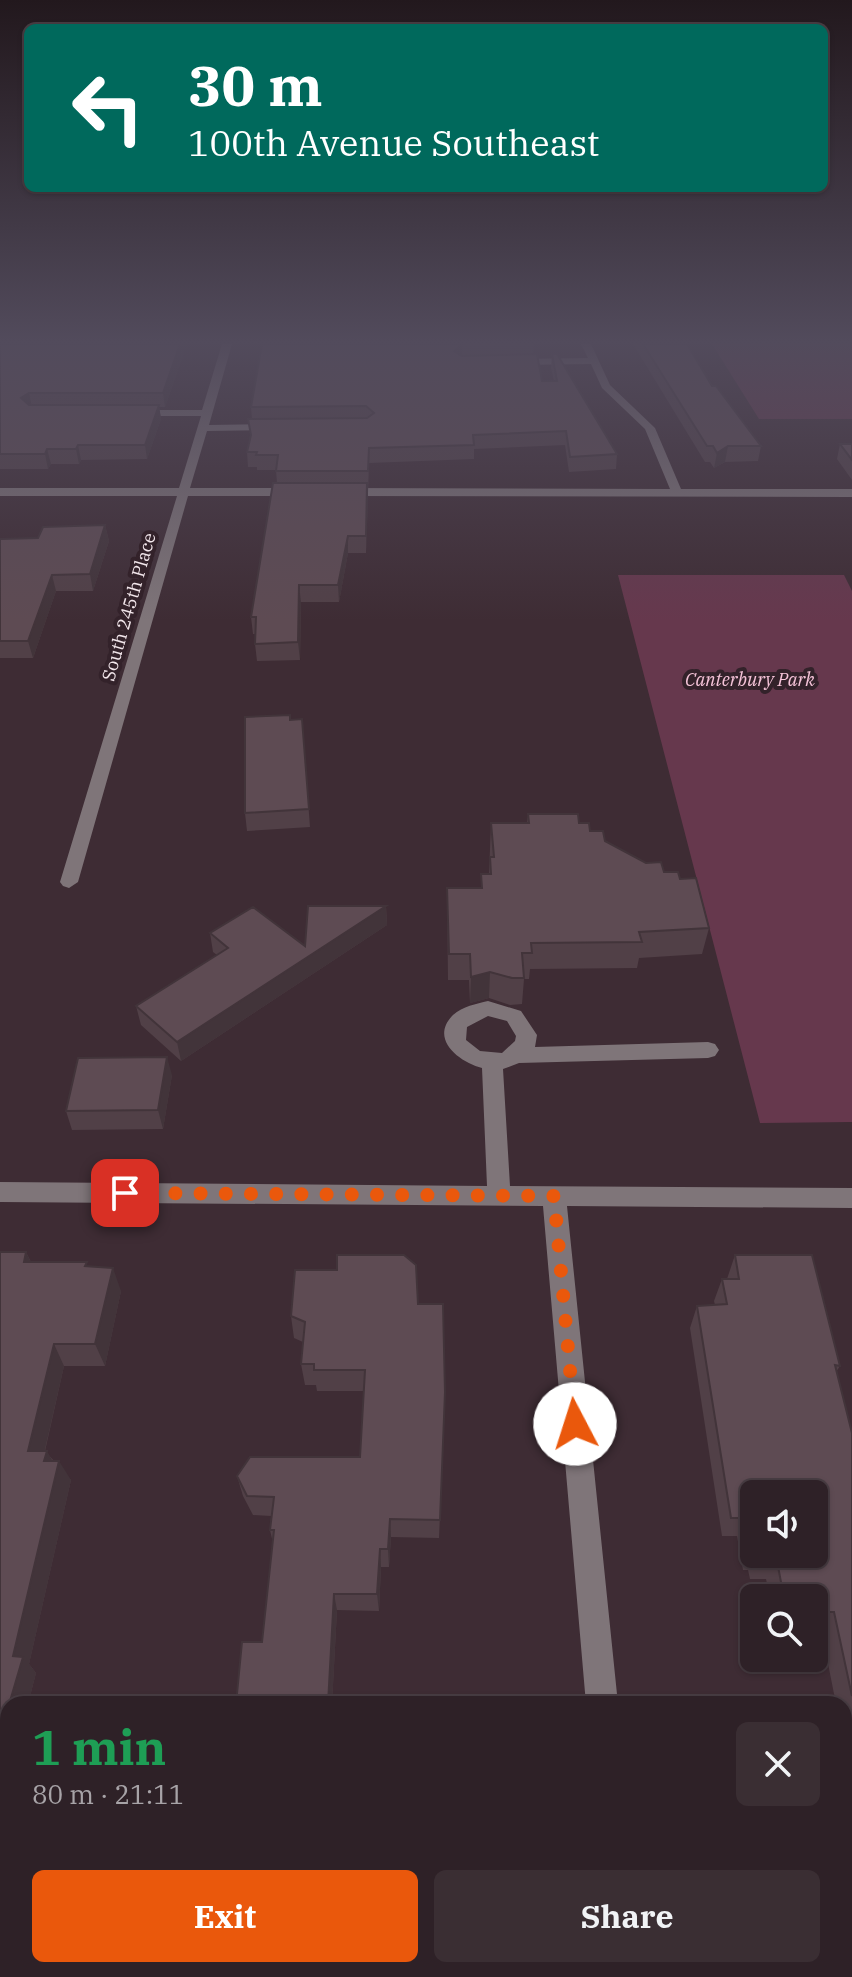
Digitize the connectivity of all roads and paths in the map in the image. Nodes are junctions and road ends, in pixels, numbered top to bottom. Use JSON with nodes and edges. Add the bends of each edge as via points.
{"nodes":[{"id":1,"x":200,"y":436,"type":"edge"},
{"id":2,"x":653,"y":436,"type":"edge"},
{"id":3,"x":0,"y":492,"type":"edge"},
{"id":4,"x":183,"y":492,"type":"junction"},
{"id":5,"x":311,"y":492,"type":"edge"},
{"id":6,"x":327,"y":492,"type":"edge"},
{"id":7,"x":677,"y":493,"type":"junction"},
{"id":8,"x":852,"y":493,"type":"edge"},
{"id":9,"x":69,"y":882,"type":"dead end"},
{"id":10,"x":708,"y":1050,"type":"dead end"},
{"id":11,"x":518,"y":1055,"type":"junction"},
{"id":12,"x":492,"y":1064,"type":"junction"},
{"id":13,"x":0,"y":1192,"type":"edge"},
{"id":14,"x":499,"y":1195,"type":"junction"},
{"id":15,"x":554,"y":1196,"type":"junction"},
{"id":16,"x":852,"y":1198,"type":"edge"},
{"id":17,"x":601,"y":1696,"type":"edge"}],
"edges":[{"from":1,"to":4,"type":"street","name":"South 245th Place"},
{"from":2,"to":7,"type":"street"},
{"from":3,"to":4,"type":"street"},
{"from":4,"to":5,"type":"street"},
{"from":4,"to":9,"type":"street","name":"South 245th Place"},
{"from":6,"to":7,"type":"street"},
{"from":7,"to":8,"type":"street"},
{"from":10,"to":11,"type":"street"},
{"from":11,"to":12,"type":"street"},
{"from":11,"to":12,"type":"street","via":[[527,1035],[523,1024],[502,1010],[475,1011],[455,1025],[457,1047],[466,1056]]},
{"from":12,"to":14,"type":"street"},
{"from":13,"to":14,"type":"street"},
{"from":14,"to":15,"type":"street"},
{"from":15,"to":16,"type":"street"},
{"from":15,"to":17,"type":"street"}]}
